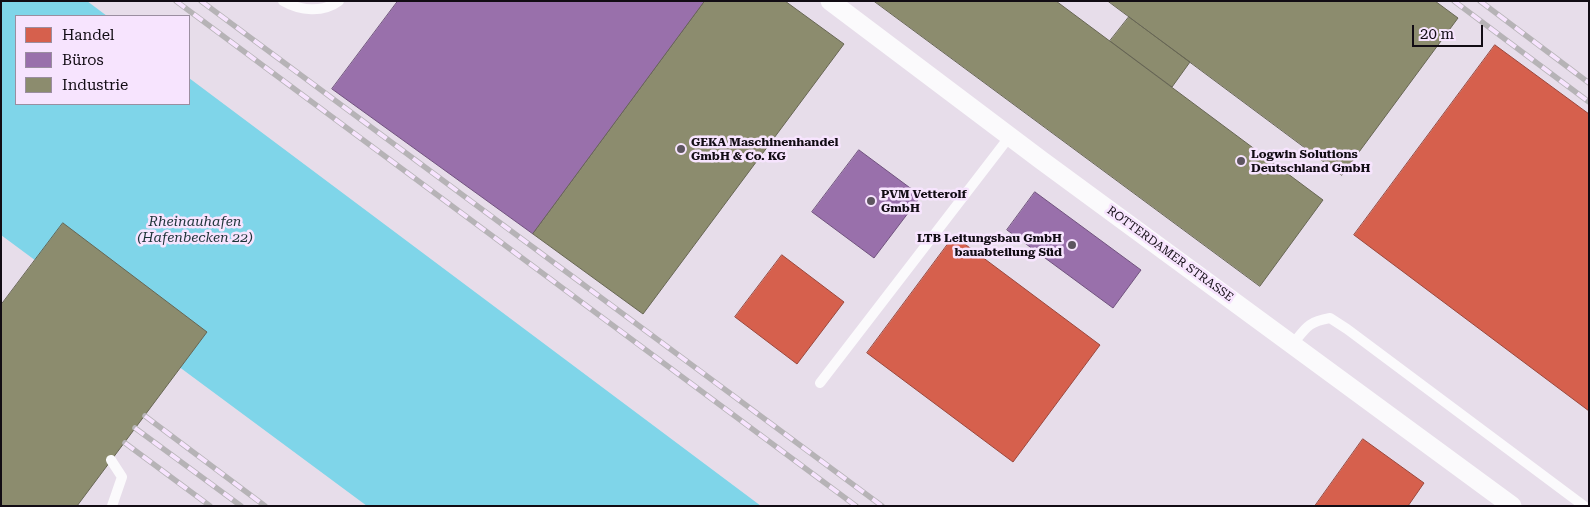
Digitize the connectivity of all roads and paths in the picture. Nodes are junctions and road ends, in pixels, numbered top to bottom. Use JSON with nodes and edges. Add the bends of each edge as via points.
{"nodes":[{"id":1,"x":283,"y":1,"type":"edge"},
{"id":2,"x":338,"y":1,"type":"edge"},
{"id":3,"x":830,"y":1,"type":"edge"},
{"id":4,"x":1010,"y":136,"type":"junction"},
{"id":5,"x":1292,"y":345,"type":"junction"},
{"id":6,"x":820,"y":383,"type":"dead end"},
{"id":7,"x":111,"y":460,"type":"dead end"},
{"id":8,"x":112,"y":506,"type":"edge"},
{"id":9,"x":1512,"y":506,"type":"edge"},
{"id":10,"x":1584,"y":506,"type":"edge"}],
"edges":[{"from":1,"to":2,"type":"lane","via":[[317,10]]},
{"from":3,"to":4,"type":"street","name":"ROTTERDAMER STRASSE"},
{"from":4,"to":5,"type":"street","name":"ROTTERDAMER STRASSE"},
{"from":4,"to":6,"type":"lane"},
{"from":5,"to":9,"type":"street","name":"ROTTERDAMER STRASSE"},
{"from":5,"to":10,"type":"lane","via":[[1314,321],[1330,318]]},
{"from":7,"to":8,"type":"lane","via":[[122,477]]}]}
